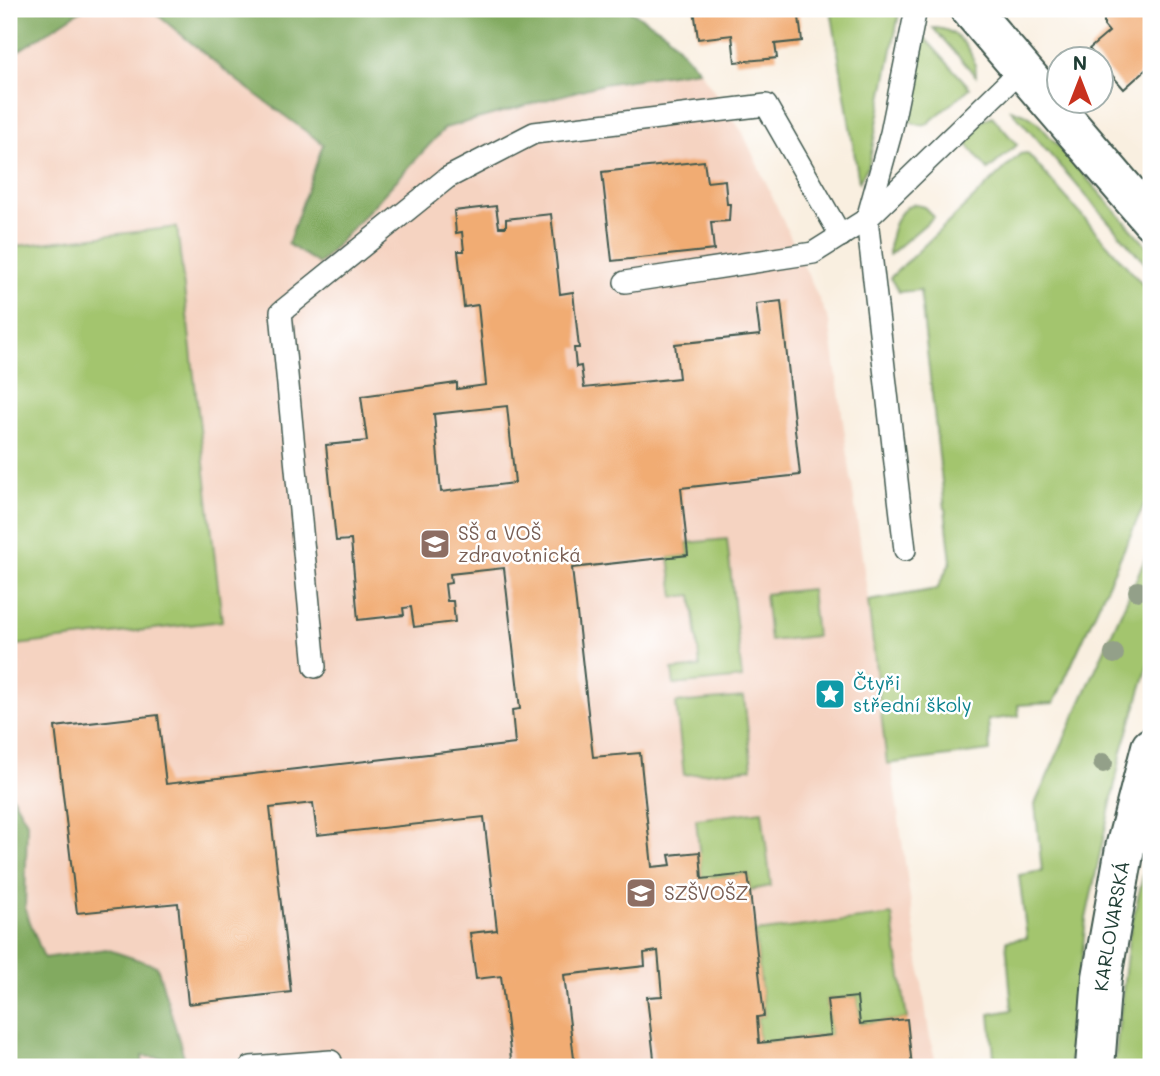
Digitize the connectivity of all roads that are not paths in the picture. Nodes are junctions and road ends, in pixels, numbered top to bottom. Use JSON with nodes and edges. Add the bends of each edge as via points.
{"nodes":[{"id":1,"x":916,"y":9,"type":"edge"},
{"id":2,"x":970,"y":9,"type":"edge"},
{"id":3,"x":1021,"y":69,"type":"junction"},
{"id":4,"x":867,"y":219,"type":"junction"},
{"id":5,"x":1151,"y":220,"type":"edge"},
{"id":6,"x":841,"y":236,"type":"junction"},
{"id":7,"x":625,"y":282,"type":"dead end"},
{"id":8,"x":905,"y":550,"type":"dead end"},
{"id":9,"x":316,"y":667,"type":"dead end"},
{"id":10,"x":1151,"y":747,"type":"edge"},
{"id":11,"x":331,"y":1061,"type":"dead end"},
{"id":12,"x":251,"y":1067,"type":"edge"},
{"id":13,"x":1095,"y":1067,"type":"edge"}],
"edges":[{"from":1,"to":4,"type":"lane","via":[[891,133]]},
{"from":2,"to":3,"type":"main road"},
{"from":3,"to":4,"type":"lane"},
{"from":3,"to":5,"type":"main road"},
{"from":4,"to":6,"type":"lane"},
{"from":4,"to":8,"type":"lane"},
{"from":6,"to":7,"type":"lane","via":[[813,253]]},
{"from":6,"to":9,"type":"lane","via":[[766,105],[534,133],[447,178],[281,312]]},
{"from":10,"to":13,"type":"main road","name":"KARLOVARSKÁ","via":[[1122,861],[1102,977]]},
{"from":11,"to":12,"type":"lane"}]}
